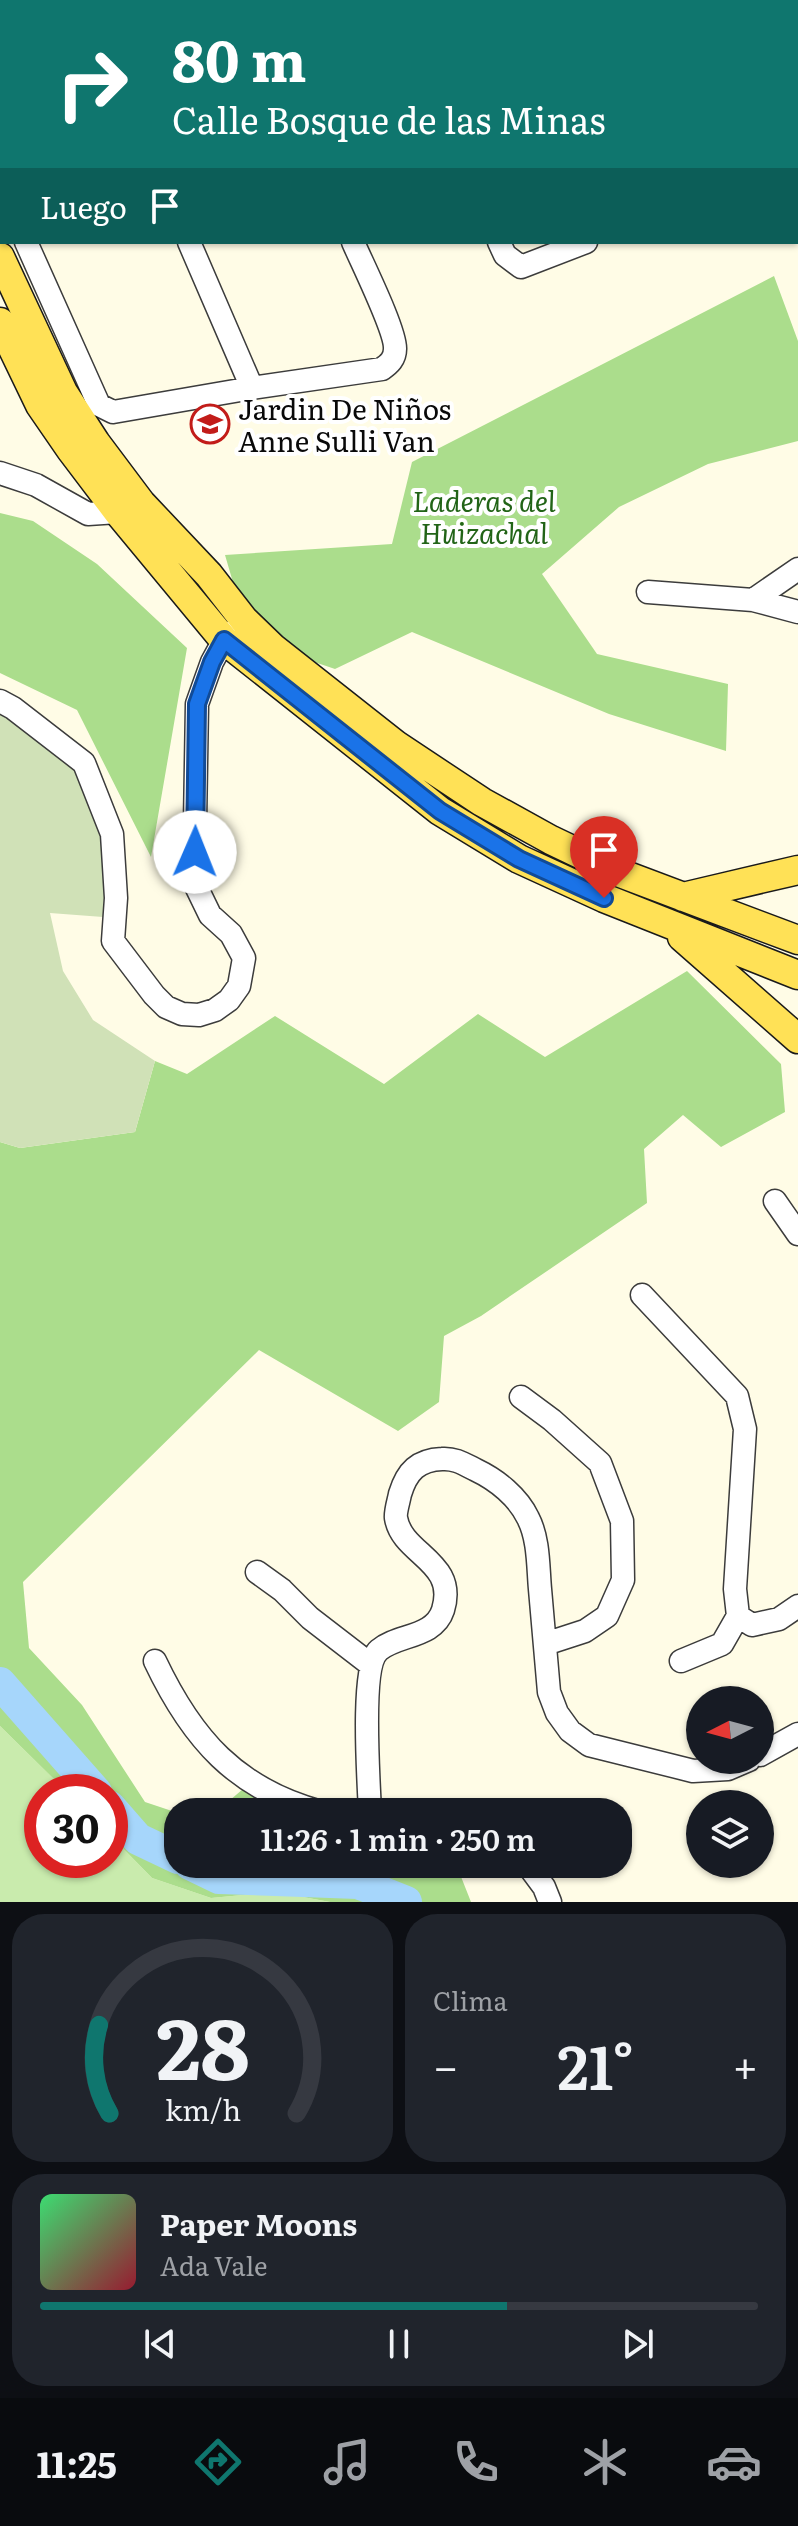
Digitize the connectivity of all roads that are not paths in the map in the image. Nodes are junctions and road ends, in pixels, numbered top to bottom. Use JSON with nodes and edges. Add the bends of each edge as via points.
{"nodes":[{"id":1,"x":27,"y":244,"type":"edge"},
{"id":2,"x":190,"y":244,"type":"edge"},
{"id":3,"x":354,"y":244,"type":"edge"},
{"id":4,"x":581,"y":244,"type":"edge"},
{"id":5,"x":502,"y":248,"type":"edge"},
{"id":6,"x":0,"y":257,"type":"edge"},
{"id":7,"x":0,"y":322,"type":"edge"},
{"id":8,"x":18,"y":352,"type":"edge"},
{"id":9,"x":252,"y":388,"type":"junction"},
{"id":10,"x":0,"y":473,"type":"edge"},
{"id":11,"x":118,"y":512,"type":"junction"},
{"id":12,"x":798,"y":569,"type":"edge"},
{"id":13,"x":648,"y":592,"type":"dead end"},
{"id":14,"x":753,"y":600,"type":"junction"},
{"id":15,"x":798,"y":612,"type":"edge"},
{"id":16,"x":234,"y":630,"type":"junction"},
{"id":17,"x":0,"y":701,"type":"edge"},
{"id":18,"x":798,"y":870,"type":"edge"},
{"id":19,"x":683,"y":897,"type":"junction"},
{"id":20,"x":667,"y":923,"type":"junction"},
{"id":21,"x":798,"y":940,"type":"edge"},
{"id":22,"x":798,"y":975,"type":"edge"},
{"id":23,"x":798,"y":1039,"type":"edge"},
{"id":24,"x":775,"y":1201,"type":"dead end"},
{"id":25,"x":798,"y":1234,"type":"edge"},
{"id":26,"x":642,"y":1295,"type":"dead end"},
{"id":27,"x":521,"y":1397,"type":"dead end"},
{"id":28,"x":257,"y":1572,"type":"dead end"},
{"id":29,"x":798,"y":1606,"type":"edge"},
{"id":30,"x":745,"y":1620,"type":"junction"},
{"id":31,"x":545,"y":1644,"type":"junction"},
{"id":32,"x":155,"y":1661,"type":"dead end"},
{"id":33,"x":681,"y":1661,"type":"dead end"},
{"id":34,"x":371,"y":1665,"type":"junction"},
{"id":35,"x":798,"y":1734,"type":"edge"},
{"id":36,"x":774,"y":1747,"type":"edge"},
{"id":37,"x":686,"y":1769,"type":"edge"},
{"id":38,"x":280,"y":1798,"type":"edge"},
{"id":39,"x":369,"y":1798,"type":"edge"},
{"id":40,"x":537,"y":1878,"type":"edge"},
{"id":41,"x":550,"y":1902,"type":"edge"}],
"edges":[{"from":1,"to":9,"type":"street","via":[[99,405],[113,412]]},
{"from":2,"to":9,"type":"street"},
{"from":3,"to":9,"type":"street","via":[[394,341],[391,362],[382,369]]},
{"from":4,"to":5,"type":"street","via":[[521,267]]},
{"from":6,"to":8,"type":"main road"},
{"from":7,"to":8,"type":"main road"},
{"from":8,"to":11,"type":"main road","via":[[40,405]]},
{"from":8,"to":16,"type":"main road","via":[[63,392],[141,503],[209,575]]},
{"from":10,"to":11,"type":"street","via":[[36,485],[88,514]]},
{"from":11,"to":16,"type":"main road"},
{"from":12,"to":14,"type":"street"},
{"from":13,"to":14,"type":"street"},
{"from":14,"to":15,"type":"street"},
{"from":16,"to":17,"type":"street","via":[[212,662],[197,704],[194,882],[210,915],[231,934],[244,958],[239,986],[229,1000],[199,1015],[166,1007],[113,941],[112,834],[84,763]]},
{"from":16,"to":19,"type":"main road","via":[[273,648],[396,745],[482,802],[620,873]]},
{"from":16,"to":20,"type":"main road","via":[[440,811],[519,859]]},
{"from":18,"to":19,"type":"main road"},
{"from":19,"to":21,"type":"main road"},
{"from":20,"to":22,"type":"main road"},
{"from":20,"to":23,"type":"main road"},
{"from":24,"to":25,"type":"street"},
{"from":26,"to":30,"type":"street","via":[[737,1396],[745,1429],[735,1589]]},
{"from":27,"to":31,"type":"street","via":[[600,1463],[622,1521],[623,1580],[607,1616],[585,1631]]},
{"from":28,"to":34,"type":"street"},
{"from":29,"to":30,"type":"street","via":[[779,1619]]},
{"from":30,"to":33,"type":"street","via":[[722,1644]]},
{"from":31,"to":34,"type":"street","via":[[530,1521],[517,1500],[486,1474],[452,1458],[435,1459],[416,1464],[408,1474],[396,1517],[409,1542],[437,1568],[445,1585],[443,1610],[433,1626],[378,1651]]},
{"from":31,"to":37,"type":"street","via":[[549,1692],[570,1731],[589,1745]]},
{"from":32,"to":38,"type":"street","via":[[172,1695],[232,1770]]},
{"from":34,"to":39,"type":"street"},
{"from":35,"to":36,"type":"street"},
{"from":40,"to":41,"type":"street"}]}
